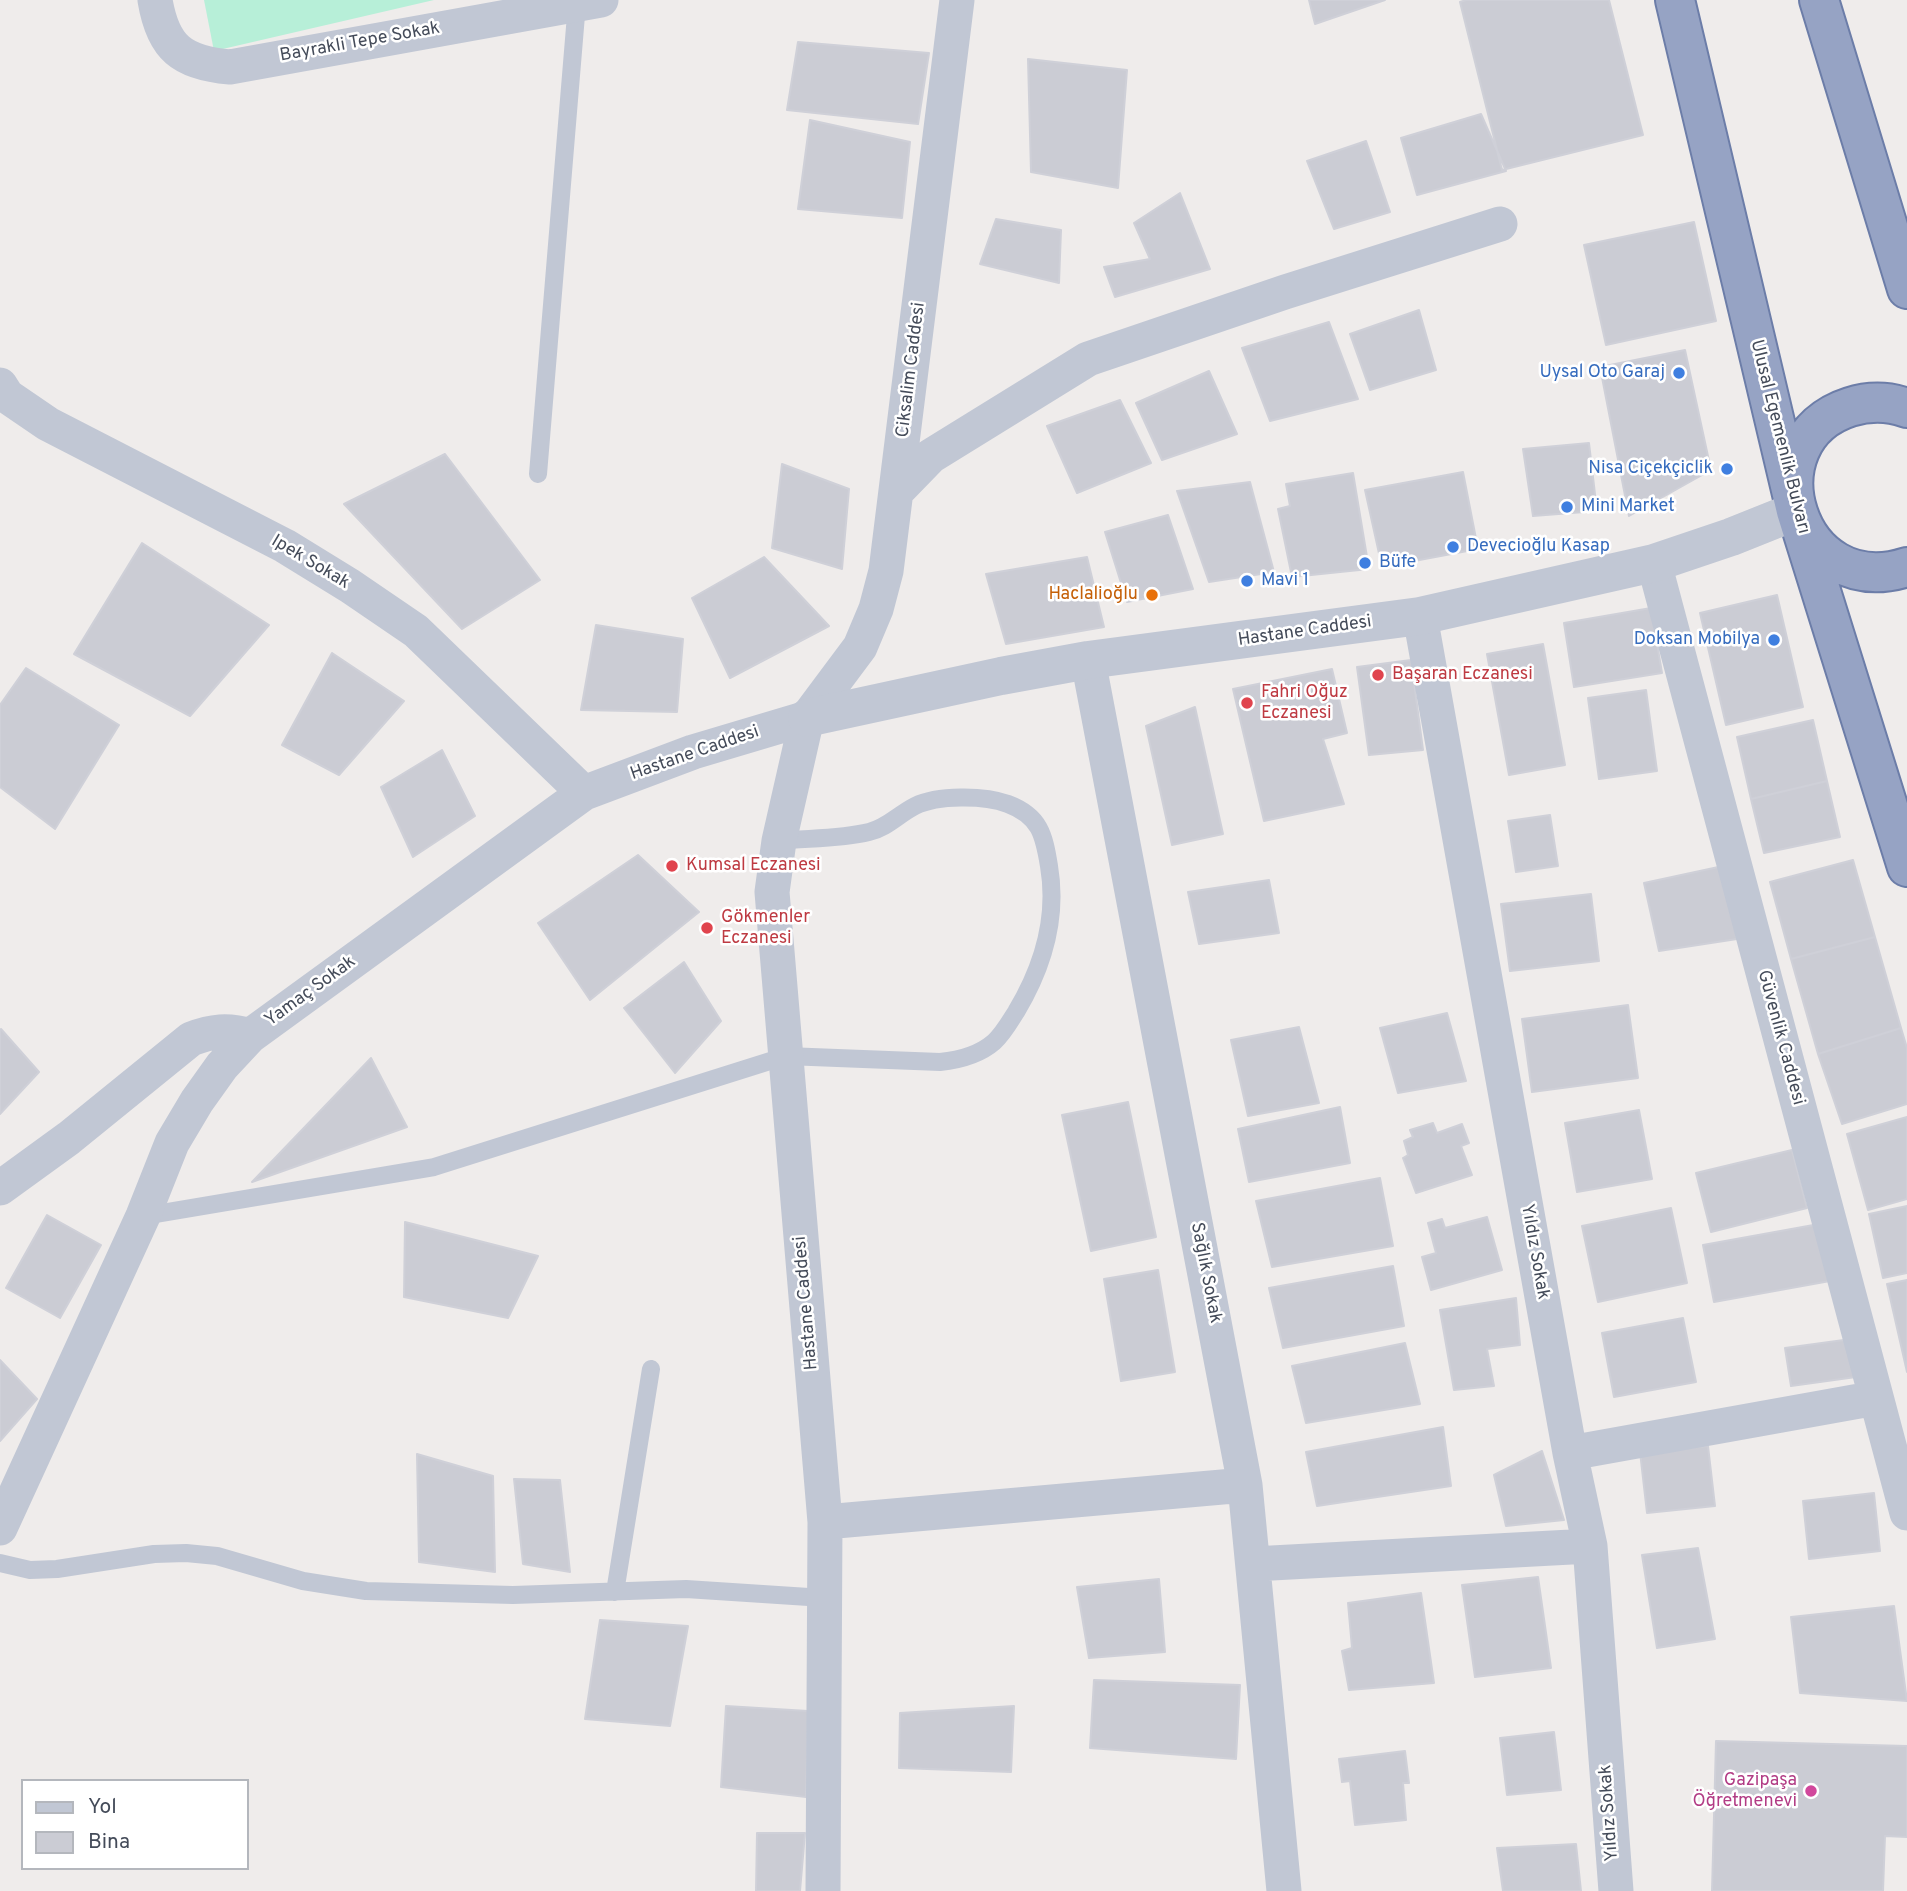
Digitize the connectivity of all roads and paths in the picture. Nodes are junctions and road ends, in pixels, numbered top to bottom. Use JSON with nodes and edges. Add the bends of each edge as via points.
{"nodes":[{"id":1,"x":155,"y":0,"type":"edge"},
{"id":2,"x":957,"y":0,"type":"edge"},
{"id":3,"x":1675,"y":0,"type":"edge"},
{"id":4,"x":1819,"y":0,"type":"edge"},
{"id":5,"x":589,"y":2,"type":"edge"},
{"id":6,"x":1500,"y":224,"type":"dead end"},
{"id":7,"x":1907,"y":289,"type":"edge"},
{"id":8,"x":0,"y":385,"type":"edge"},
{"id":9,"x":1907,"y":408,"type":"edge"},
{"id":10,"x":538,"y":474,"type":"dead end"},
{"id":11,"x":897,"y":491,"type":"junction"},
{"id":12,"x":1796,"y":512,"type":"junction"},
{"id":13,"x":1654,"y":563,"type":"junction"},
{"id":14,"x":1907,"y":567,"type":"edge"},
{"id":15,"x":1420,"y":616,"type":"junction"},
{"id":16,"x":1088,"y":660,"type":"junction"},
{"id":17,"x":807,"y":718,"type":"junction"},
{"id":18,"x":583,"y":793,"type":"junction"},
{"id":19,"x":779,"y":841,"type":"junction"},
{"id":20,"x":1907,"y":867,"type":"edge"},
{"id":21,"x":250,"y":1036,"type":"junction"},
{"id":22,"x":786,"y":1056,"type":"junction"},
{"id":23,"x":0,"y":1188,"type":"edge"},
{"id":24,"x":143,"y":1216,"type":"junction"},
{"id":25,"x":651,"y":1369,"type":"dead end"},
{"id":26,"x":1877,"y":1398,"type":"junction"},
{"id":27,"x":1570,"y":1453,"type":"junction"},
{"id":28,"x":1245,"y":1485,"type":"junction"},
{"id":29,"x":1907,"y":1513,"type":"edge"},
{"id":30,"x":825,"y":1522,"type":"junction"},
{"id":31,"x":0,"y":1528,"type":"edge"},
{"id":32,"x":1590,"y":1546,"type":"junction"},
{"id":33,"x":0,"y":1563,"type":"edge"},
{"id":34,"x":1253,"y":1564,"type":"junction"},
{"id":35,"x":615,"y":1592,"type":"junction"},
{"id":36,"x":824,"y":1598,"type":"junction"},
{"id":37,"x":823,"y":1891,"type":"edge"},
{"id":38,"x":1284,"y":1891,"type":"edge"},
{"id":39,"x":1616,"y":1891,"type":"edge"}],
"edges":[{"from":1,"to":5,"type":"street","name":"Bayrakli Tepe Sokak","via":[[168,40],[183,55],[204,65],[230,67]]},
{"from":2,"to":11,"type":"street","name":"Ciksalim Caddesi"},
{"from":3,"to":12,"type":"highway","name":"Ulusal Egemenlik Bulvarı"},
{"from":4,"to":7,"type":"highway"},
{"from":5,"to":10,"type":"lane"},
{"from":6,"to":11,"type":"street","via":[[1088,359],[931,456]]},
{"from":8,"to":18,"type":"street","name":"Ipek Sokak","via":[[7,396],[48,424],[285,546],[416,631]]},
{"from":9,"to":12,"type":"highway","via":[[1865,402],[1837,411],[1815,429],[1799,454],[1793,482]]},
{"from":11,"to":17,"type":"street","name":"Ciksalim Caddesi","via":[[887,570],[876,609],[860,646]]},
{"from":12,"to":13,"type":"street","name":"Hastane Caddesi"},
{"from":12,"to":14,"type":"highway","via":[[1808,536],[1827,555],[1851,568],[1878,572]]},
{"from":12,"to":20,"type":"highway","name":"Ulusal Egemenlik Bulvarı"},
{"from":13,"to":15,"type":"street","name":"Hastane Caddesi"},
{"from":13,"to":26,"type":"street","name":"Güvenlik Caddesi"},
{"from":15,"to":16,"type":"street","name":"Hastane Caddesi"},
{"from":15,"to":27,"type":"street","name":"Yıldız Sokak"},
{"from":16,"to":17,"type":"street","name":"Hastane Caddesi"},
{"from":16,"to":28,"type":"street","name":"Sağlık Sokak"},
{"from":17,"to":18,"type":"street","name":"Hastane Caddesi","via":[[693,752]]},
{"from":17,"to":19,"type":"street","name":"Hastane Caddesi"},
{"from":18,"to":21,"type":"street","name":"Yamaç Sokak"},
{"from":19,"to":22,"type":"street","name":"Hastane Caddesi","via":[[772,892]]},
{"from":19,"to":22,"type":"lane","via":[[867,832],[931,800],[953,797],[1005,803],[1023,810],[1044,836],[1052,882],[1039,968],[1005,1029],[980,1052],[940,1062]]},
{"from":21,"to":23,"type":"street","name":"Yamaç Sokak","via":[[226,1030],[191,1039]]},
{"from":21,"to":24,"type":"street","via":[[222,1066],[172,1143]]},
{"from":22,"to":24,"type":"lane","via":[[434,1167]]},
{"from":22,"to":30,"type":"street","name":"Hastane Caddesi"},
{"from":24,"to":31,"type":"street"},
{"from":25,"to":35,"type":"lane"},
{"from":26,"to":27,"type":"street"},
{"from":26,"to":29,"type":"street","name":"Güvenlik Caddesi"},
{"from":27,"to":32,"type":"street","name":"Yıldız Sokak"},
{"from":28,"to":30,"type":"street"},
{"from":28,"to":34,"type":"street","name":"Sağlık Sokak"},
{"from":30,"to":36,"type":"street","name":"Hastane Caddesi"},
{"from":32,"to":34,"type":"street"},
{"from":32,"to":39,"type":"street","name":"Yıldız Sokak"},
{"from":33,"to":35,"type":"lane","via":[[30,1570],[57,1569],[186,1553],[366,1591]]},
{"from":34,"to":38,"type":"street","name":"Sağlık Sokak"},
{"from":35,"to":36,"type":"lane","via":[[686,1589]]},
{"from":36,"to":37,"type":"street","name":"Hastane Caddesi"}]}
